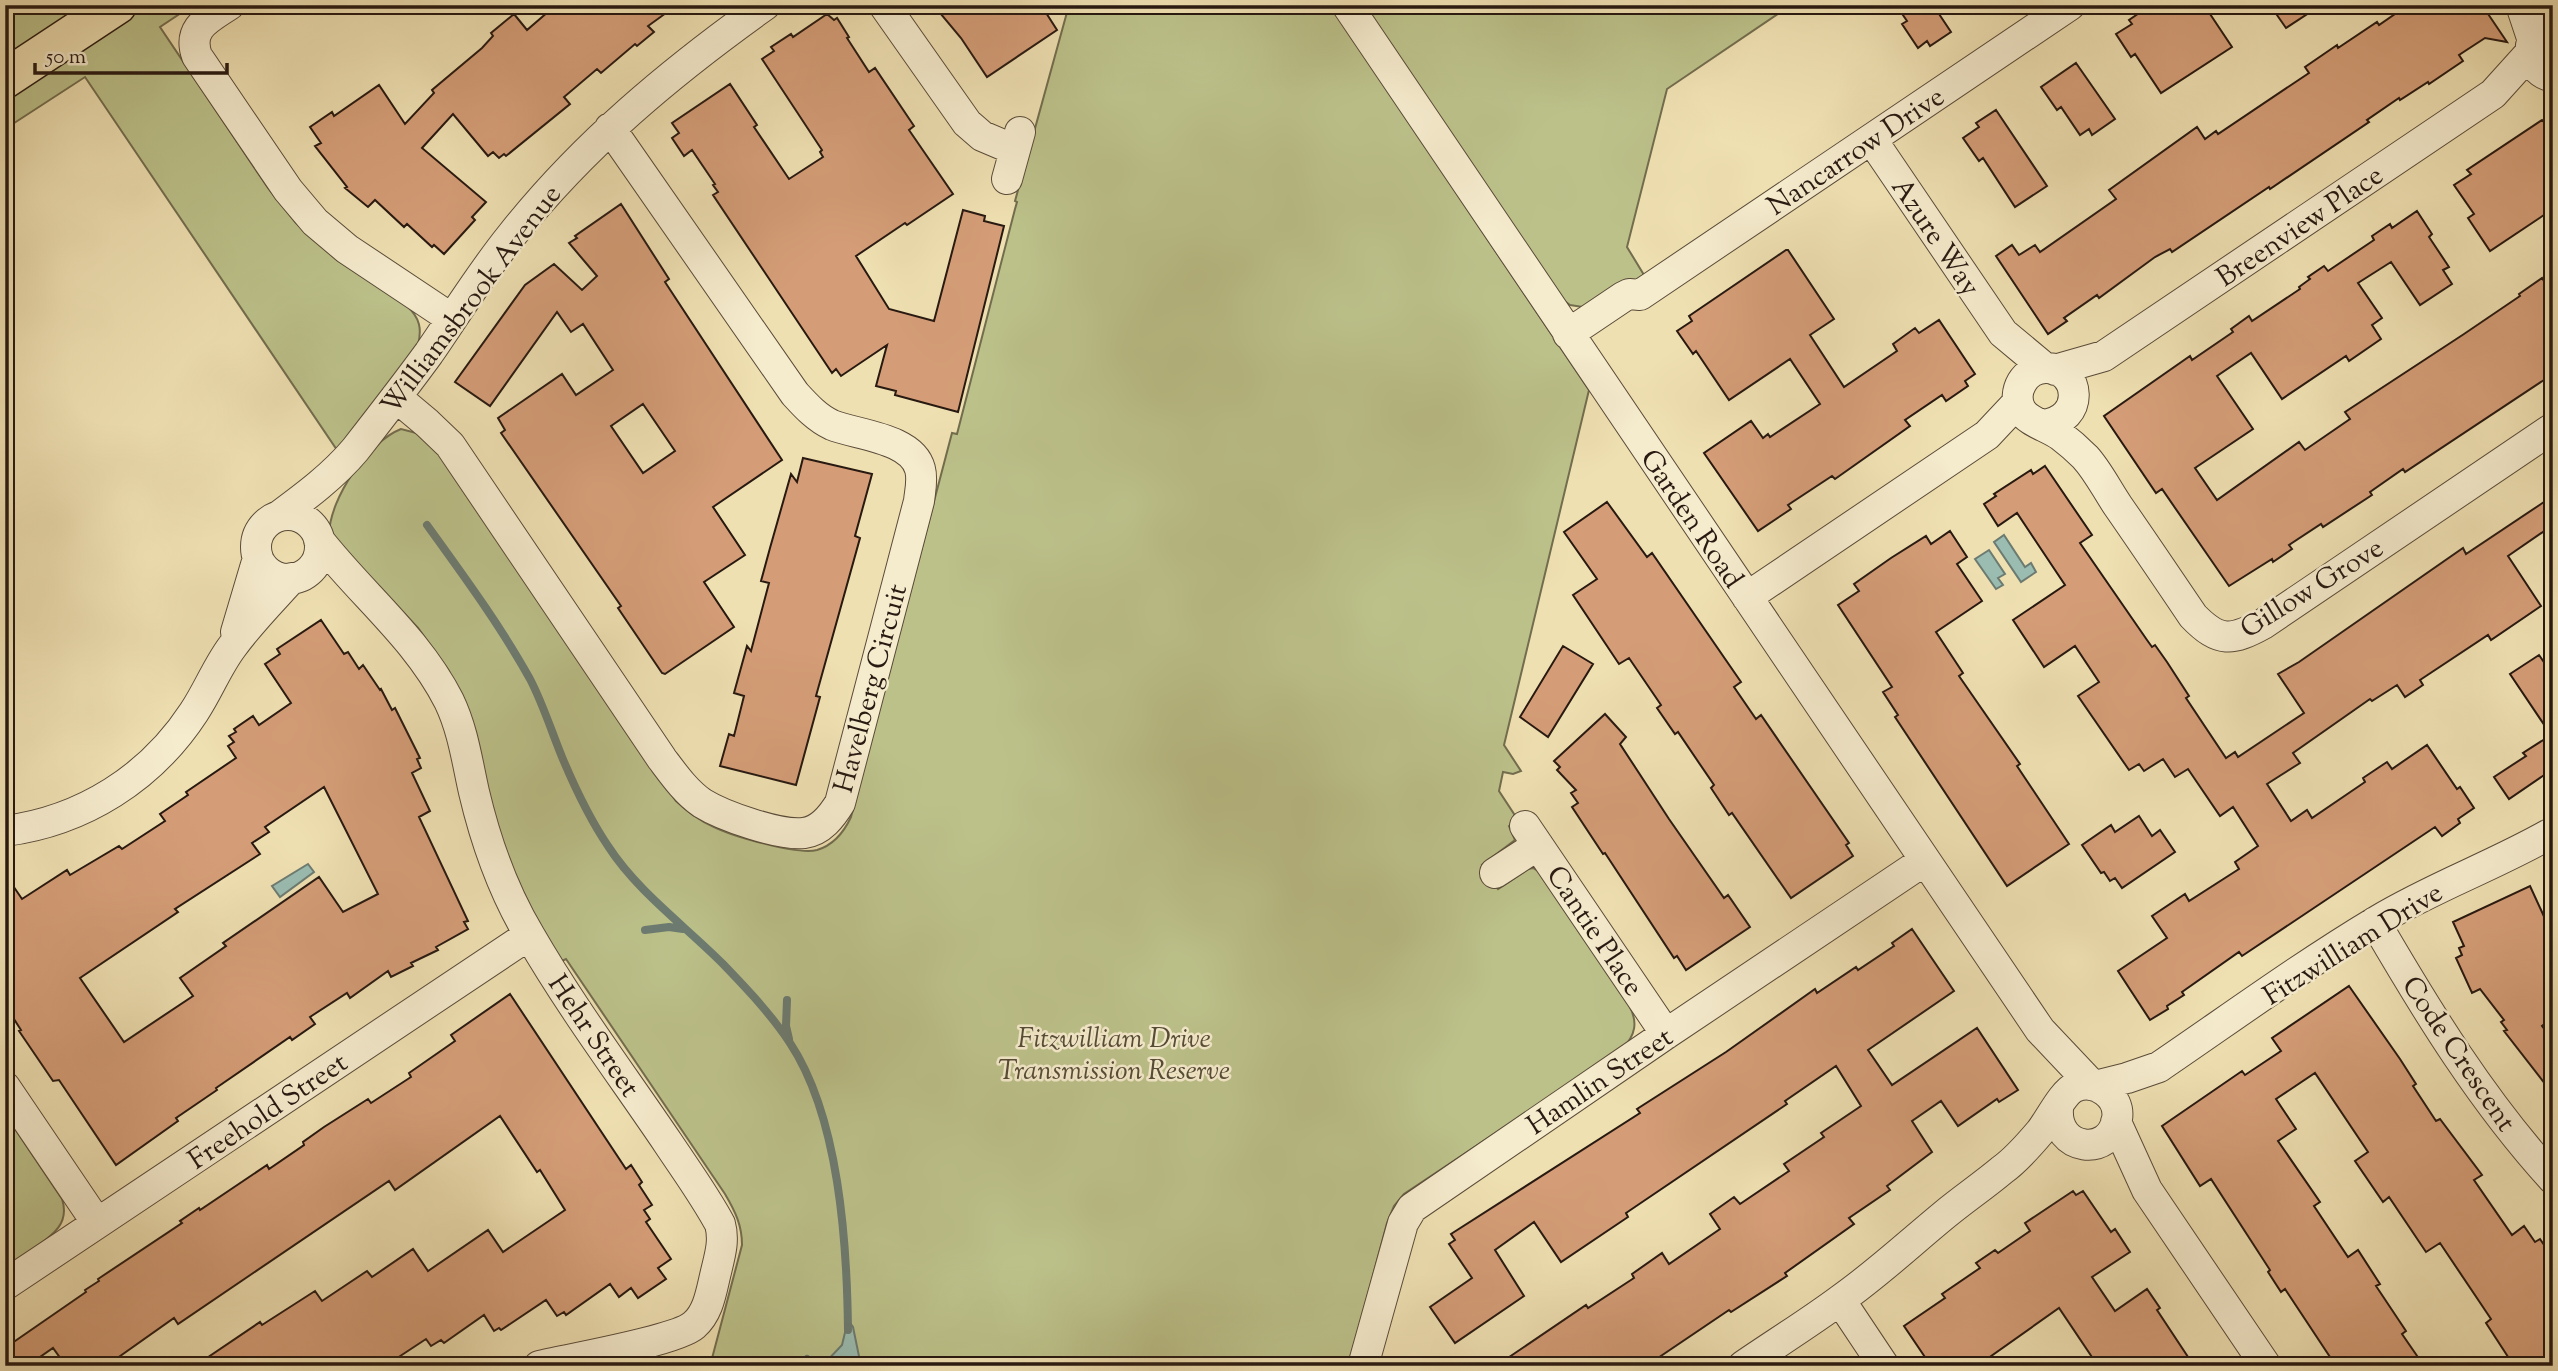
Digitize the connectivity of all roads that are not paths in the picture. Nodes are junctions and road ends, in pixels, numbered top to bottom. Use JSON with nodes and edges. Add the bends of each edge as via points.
{"nodes":[{"id":1,"x":117,"y":5,"type":"edge"},
{"id":2,"x":229,"y":5,"type":"edge"},
{"id":3,"x":765,"y":5,"type":"edge"},
{"id":4,"x":884,"y":5,"type":"edge"},
{"id":5,"x":1347,"y":5,"type":"edge"},
{"id":6,"x":2070,"y":5,"type":"edge"},
{"id":7,"x":2521,"y":5,"type":"edge"},
{"id":8,"x":2539,"y":5,"type":"edge"},
{"id":9,"x":2553,"y":17,"type":"edge"},
{"id":10,"x":2543,"y":53,"type":"edge"},
{"id":11,"x":5,"y":79,"type":"edge"},
{"id":12,"x":610,"y":128,"type":"junction"},
{"id":13,"x":1872,"y":139,"type":"junction"},
{"id":14,"x":1007,"y":179,"type":"dead end"},
{"id":15,"x":452,"y":318,"type":"junction"},
{"id":16,"x":2003,"y":333,"type":"junction"},
{"id":17,"x":1573,"y":340,"type":"junction"},
{"id":18,"x":2104,"y":356,"type":"junction"},
{"id":19,"x":2050,"y":369,"type":"junction"},
{"id":20,"x":396,"y":397,"type":"junction"},
{"id":21,"x":2073,"y":402,"type":"junction"},
{"id":22,"x":2029,"y":409,"type":"junction"},
{"id":23,"x":2553,"y":428,"type":"edge"},
{"id":24,"x":2086,"y":458,"type":"junction"},
{"id":25,"x":343,"y":464,"type":"junction"},
{"id":26,"x":279,"y":516,"type":"junction"},
{"id":27,"x":319,"y":537,"type":"junction"},
{"id":28,"x":258,"y":558,"type":"junction"},
{"id":29,"x":297,"y":577,"type":"junction"},
{"id":30,"x":1747,"y":597,"type":"junction"},
{"id":31,"x":371,"y":601,"type":"junction"},
{"id":32,"x":230,"y":648,"type":"junction"},
{"id":33,"x":5,"y":831,"type":"edge"},
{"id":34,"x":2553,"y":832,"type":"edge"},
{"id":35,"x":1924,"y":861,"type":"junction"},
{"id":36,"x":1495,"y":873,"type":"dead end"},
{"id":37,"x":2375,"y":922,"type":"junction"},
{"id":38,"x":529,"y":934,"type":"junction"},
{"id":39,"x":2040,"y":1030,"type":"junction"},
{"id":40,"x":1666,"y":1034,"type":"junction"},
{"id":41,"x":2160,"y":1067,"type":"junction"},
{"id":42,"x":2093,"y":1085,"type":"junction"},
{"id":43,"x":5,"y":1087,"type":"edge"},
{"id":44,"x":2058,"y":1107,"type":"junction"},
{"id":45,"x":2117,"y":1120,"type":"junction"},
{"id":46,"x":2086,"y":1145,"type":"junction"},
{"id":47,"x":2004,"y":1169,"type":"junction"},
{"id":48,"x":2553,"y":1179,"type":"edge"},
{"id":49,"x":2147,"y":1190,"type":"junction"},
{"id":50,"x":97,"y":1223,"type":"junction"},
{"id":51,"x":5,"y":1285,"type":"edge"},
{"id":52,"x":1840,"y":1300,"type":"junction"},
{"id":53,"x":539,"y":1366,"type":"edge"},
{"id":54,"x":1363,"y":1366,"type":"edge"},
{"id":55,"x":1743,"y":1366,"type":"edge"},
{"id":56,"x":1884,"y":1366,"type":"edge"},
{"id":57,"x":2266,"y":1366,"type":"edge"}],
"edges":[{"from":1,"to":11,"type":"main road"},
{"from":2,"to":15,"type":"street","via":[[194,36],[197,56],[288,190],[315,222],[347,248]]},
{"from":3,"to":12,"type":"street","name":"Williamsbrook Avenue","via":[[702,50]]},
{"from":4,"to":14,"type":"street","via":[[967,123],[982,136],[1018,140]]},
{"from":5,"to":17,"type":"street","name":"Garden Road"},
{"from":6,"to":13,"type":"street","name":"Nancarrow Drive"},
{"from":7,"to":10,"type":"street"},
{"from":8,"to":9,"type":"street"},
{"from":10,"to":18,"type":"street","name":"Breenview Place","via":[[2493,94]]},
{"from":12,"to":15,"type":"street","name":"Williamsbrook Avenue","via":[[512,234]]},
{"from":12,"to":20,"type":"street","name":"Havelberg Circuit","via":[[795,394],[830,424],[897,444],[916,460],[920,470],[916,514],[840,803],[832,816],[806,833],[786,832],[725,815],[700,802],[662,760],[450,445]]},
{"from":13,"to":16,"type":"street","name":"Azure Way"},
{"from":13,"to":17,"type":"street","name":"Nancarrow Drive","via":[[1640,295],[1623,297]]},
{"from":15,"to":20,"type":"street","name":"Williamsbrook Avenue"},
{"from":16,"to":19,"type":"street","name":"Azure Way"},
{"from":16,"to":22,"type":"street","name":"Azure Way"},
{"from":17,"to":30,"type":"street","name":"Garden Road"},
{"from":18,"to":19,"type":"street","name":"Breenview Place"},
{"from":18,"to":21,"type":"street","name":"Breenview Place"},
{"from":19,"to":21,"type":"street","via":[[2069,381]]},
{"from":19,"to":22,"type":"street","via":[[2027,375]]},
{"from":20,"to":25,"type":"street","name":"Williamsbrook Avenue"},
{"from":21,"to":22,"type":"street","via":[[2060,420]]},
{"from":21,"to":24,"type":"street","name":"Gillow Grove"},
{"from":22,"to":24,"type":"street","name":"Gillow Grove"},
{"from":22,"to":30,"type":"street"},
{"from":23,"to":24,"type":"street","name":"Gillow Grove","via":[[2263,624],[2243,635],[2224,638],[2207,631],[2193,616]]},
{"from":25,"to":26,"type":"street","name":"Williamsbrook Avenue"},
{"from":25,"to":27,"type":"street","name":"Williamsbrook Avenue"},
{"from":26,"to":27,"type":"street","via":[[306,520]]},
{"from":26,"to":28,"type":"street","via":[[260,532]]},
{"from":27,"to":29,"type":"street","via":[[317,561]]},
{"from":27,"to":31,"type":"street","name":"Hehr Street"},
{"from":28,"to":29,"type":"street","via":[[272,574]]},
{"from":28,"to":32,"type":"street"},
{"from":29,"to":31,"type":"street","name":"Hehr Street","via":[[329,582]]},
{"from":29,"to":32,"type":"street"},
{"from":30,"to":35,"type":"street","name":"Garden Road"},
{"from":31,"to":38,"type":"street","name":"Hehr Street","via":[[411,642],[450,702],[462,733],[492,858]]},
{"from":32,"to":33,"type":"street","via":[[189,719],[144,770],[80,811]]},
{"from":34,"to":37,"type":"street","name":"Fitzwilliam Drive"},
{"from":35,"to":39,"type":"street","name":"Garden Road"},
{"from":35,"to":40,"type":"street","name":"Hamlin Street"},
{"from":36,"to":40,"type":"street","name":"Cantie Place","via":[[1532,836]]},
{"from":37,"to":41,"type":"street","name":"Fitzwilliam Drive"},
{"from":37,"to":48,"type":"street","name":"Code Crescent","via":[[2480,1091]]},
{"from":38,"to":50,"type":"street","name":"Freehold Street"},
{"from":38,"to":53,"type":"street","name":"Hehr Street","via":[[694,1181],[723,1235],[709,1301],[695,1324],[684,1332]]},
{"from":39,"to":42,"type":"street","name":"Garden Road"},
{"from":39,"to":44,"type":"street","name":"Garden Road"},
{"from":40,"to":54,"type":"street","name":"Hamlin Street","via":[[1412,1209],[1403,1223]]},
{"from":41,"to":42,"type":"street","name":"Fitzwilliam Drive"},
{"from":41,"to":45,"type":"street","name":"Fitzwilliam Drive"},
{"from":42,"to":44,"type":"street","via":[[2068,1091]]},
{"from":42,"to":45,"type":"street","via":[[2114,1102]]},
{"from":43,"to":50,"type":"street"},
{"from":44,"to":46,"type":"street","via":[[2057,1119],[2065,1136]]},
{"from":44,"to":47,"type":"street"},
{"from":45,"to":46,"type":"street","via":[[2106,1138]]},
{"from":45,"to":49,"type":"street"},
{"from":46,"to":47,"type":"street","via":[[2056,1150]]},
{"from":46,"to":49,"type":"street"},
{"from":47,"to":52,"type":"street"},
{"from":49,"to":57,"type":"street"},
{"from":50,"to":51,"type":"street","name":"Freehold Street"},
{"from":52,"to":55,"type":"street"},
{"from":52,"to":56,"type":"street"}]}
